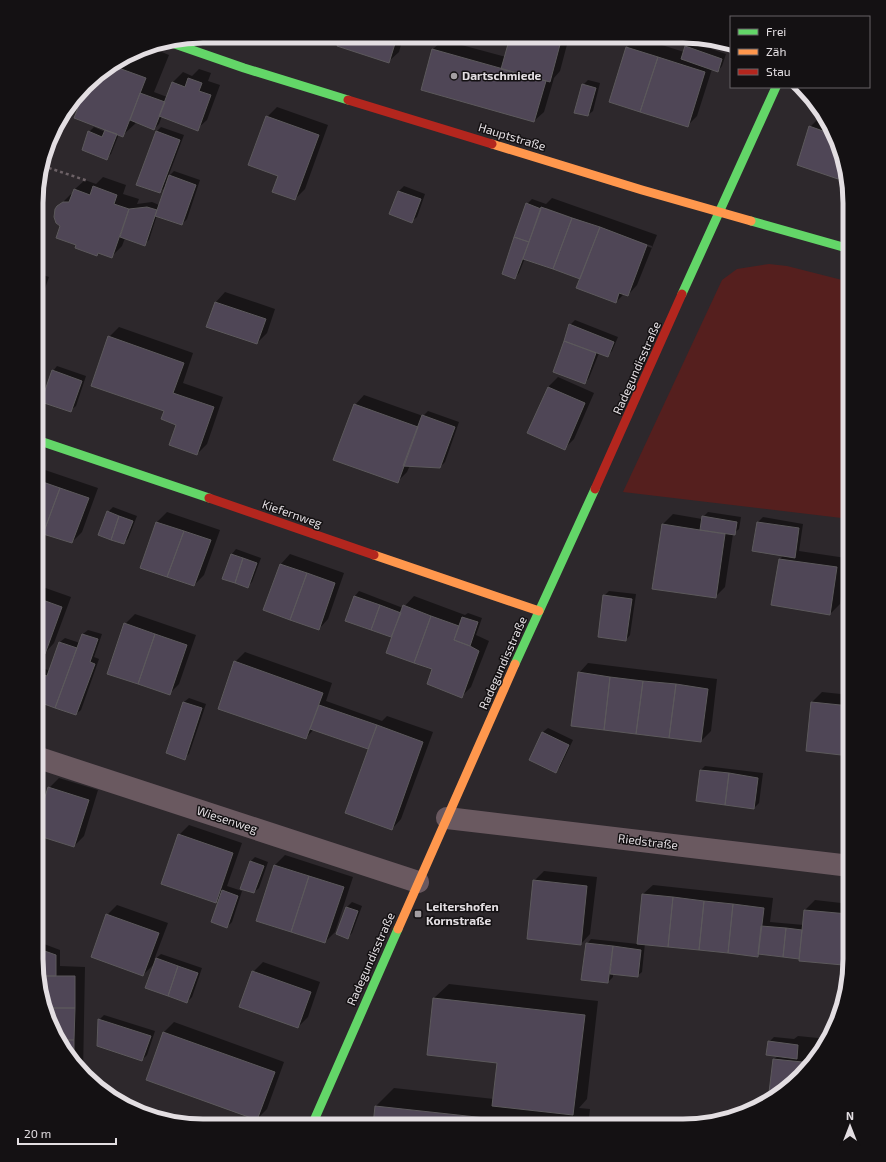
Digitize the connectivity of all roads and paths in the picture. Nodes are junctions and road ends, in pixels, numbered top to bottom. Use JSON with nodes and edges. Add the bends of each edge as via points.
{"nodes":[{"id":1,"x":178,"y":45,"type":"edge"},
{"id":2,"x":776,"y":88,"type":"edge"},
{"id":3,"x":47,"y":168,"type":"edge"},
{"id":4,"x":88,"y":181,"type":"dead end"},
{"id":5,"x":720,"y":212,"type":"junction"},
{"id":6,"x":843,"y":247,"type":"edge"},
{"id":7,"x":43,"y":442,"type":"edge"},
{"id":8,"x":539,"y":611,"type":"junction"},
{"id":9,"x":43,"y":759,"type":"edge"},
{"id":10,"x":447,"y":818,"type":"junction"},
{"id":11,"x":843,"y":865,"type":"edge"},
{"id":12,"x":418,"y":882,"type":"junction"},
{"id":13,"x":315,"y":1119,"type":"edge"}],
"edges":[{"from":1,"to":5,"type":"street","name":"Hauptstraße","via":[[634,188]]},
{"from":2,"to":5,"type":"street","name":"Radegundisstraße"},
{"from":3,"to":4,"type":"path"},
{"from":5,"to":6,"type":"street","name":"Hauptstraße"},
{"from":5,"to":8,"type":"street","name":"Radegundisstraße"},
{"from":7,"to":8,"type":"street","name":"Kiefernweg"},
{"from":8,"to":10,"type":"street","name":"Radegundisstraße"},
{"from":9,"to":12,"type":"street","name":"Wiesenweg"},
{"from":10,"to":11,"type":"street","name":"Riedstraße"},
{"from":10,"to":12,"type":"street","name":"Radegundisstraße"},
{"from":12,"to":13,"type":"street","name":"Radegundisstraße"}]}
